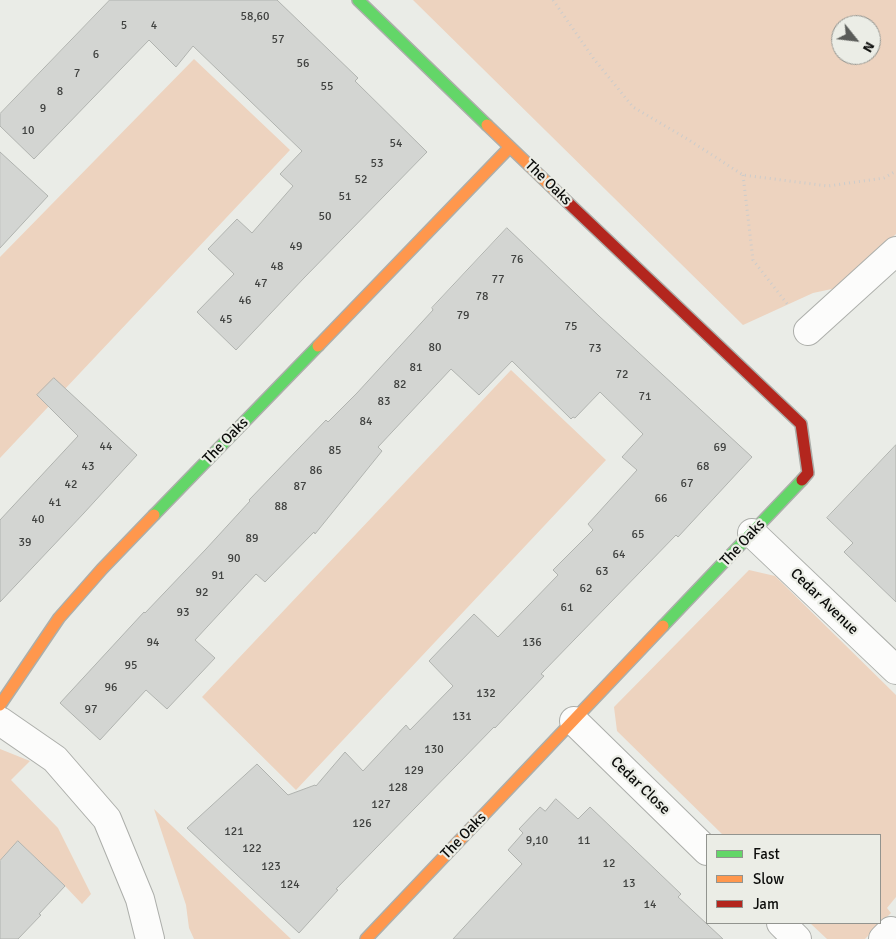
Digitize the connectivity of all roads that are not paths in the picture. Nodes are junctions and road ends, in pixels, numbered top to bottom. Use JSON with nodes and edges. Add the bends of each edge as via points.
{"nodes":[{"id":1,"x":358,"y":0,"type":"edge"},
{"id":2,"x":510,"y":148,"type":"junction"},
{"id":3,"x":896,"y":251,"type":"edge"},
{"id":4,"x":808,"y":330,"type":"road end"},
{"id":5,"x":752,"y":533,"type":"junction"},
{"id":6,"x":896,"y":670,"type":"edge"},
{"id":7,"x":0,"y":705,"type":"edge"},
{"id":8,"x":0,"y":721,"type":"edge"},
{"id":9,"x":574,"y":721,"type":"junction"},
{"id":10,"x":706,"y":850,"type":"edge"},
{"id":11,"x":782,"y":924,"type":"edge"},
{"id":12,"x":150,"y":939,"type":"edge"},
{"id":13,"x":366,"y":939,"type":"edge"},
{"id":14,"x":797,"y":939,"type":"edge"}],
"edges":[{"from":1,"to":2,"type":"street","name":"The Oaks"},
{"from":2,"to":5,"type":"street","name":"The Oaks","via":[[801,424],[808,474]]},
{"from":2,"to":7,"type":"street","name":"The Oaks","via":[[102,569],[59,618]]},
{"from":3,"to":4,"type":"street"},
{"from":5,"to":6,"type":"street","name":"Cedar Avenue"},
{"from":5,"to":9,"type":"street","name":"The Oaks"},
{"from":8,"to":12,"type":"street","via":[[55,759],[107,819],[140,899]]},
{"from":9,"to":10,"type":"street","name":"Cedar Close"},
{"from":9,"to":13,"type":"street","name":"The Oaks"},
{"from":11,"to":14,"type":"street"}]}
